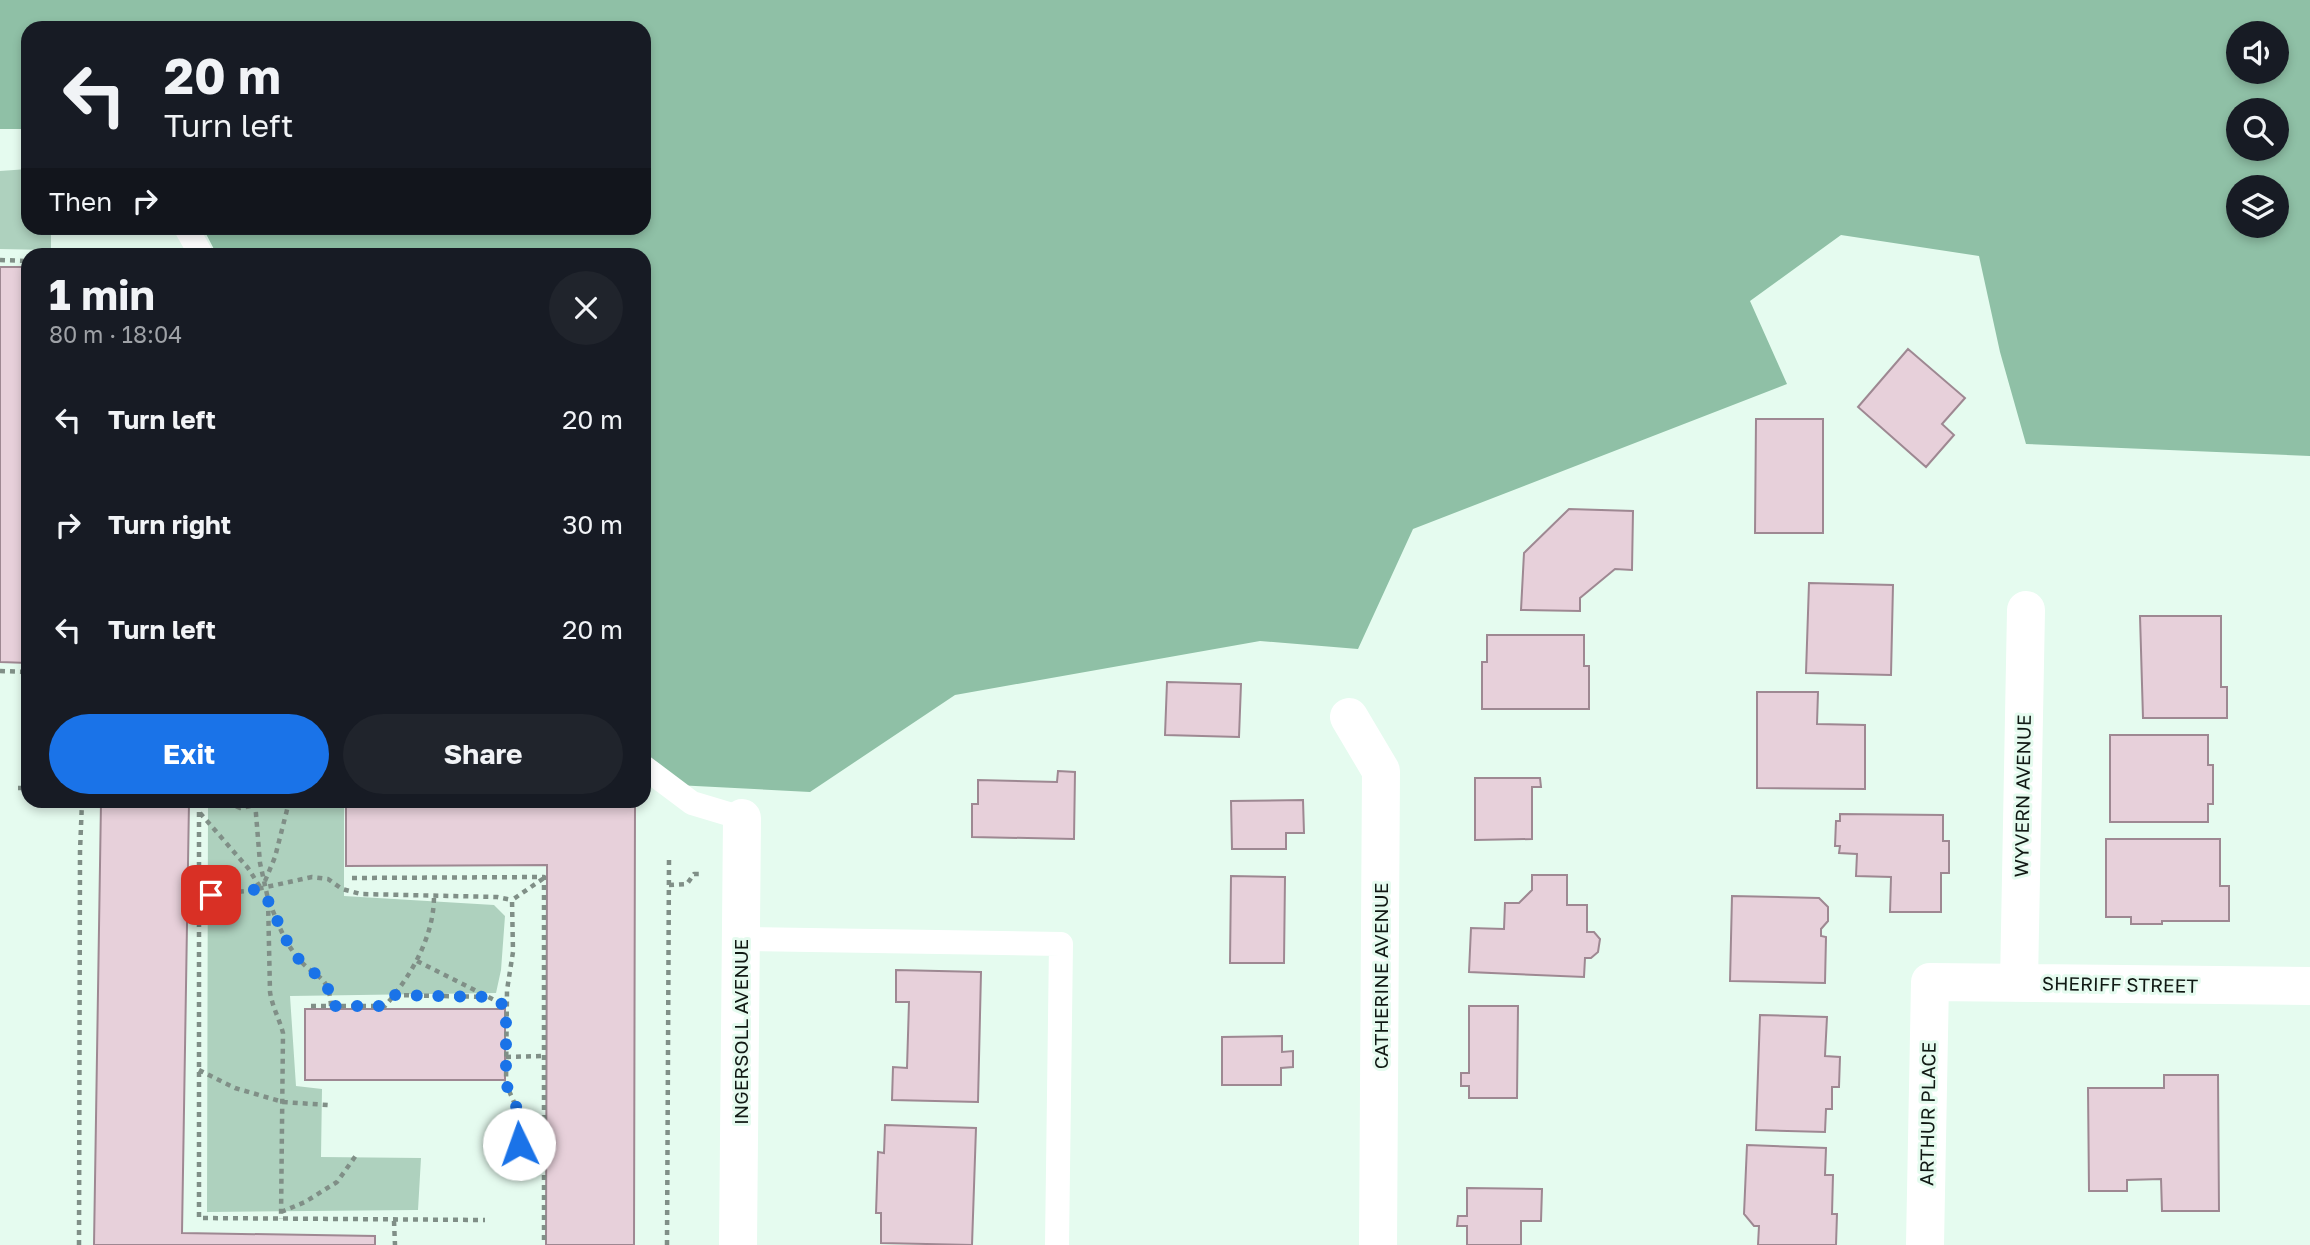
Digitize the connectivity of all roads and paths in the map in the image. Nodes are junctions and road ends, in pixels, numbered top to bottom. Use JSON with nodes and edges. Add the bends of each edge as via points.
{"nodes":[{"id":1,"x":0,"y":260,"type":"edge"},
{"id":2,"x":21,"y":261,"type":"edge"},
{"id":3,"x":2026,"y":610,"type":"dead end"},
{"id":4,"x":0,"y":671,"type":"edge"},
{"id":5,"x":21,"y":672,"type":"edge"},
{"id":6,"x":1349,"y":717,"type":"dead end"},
{"id":7,"x":651,"y":772,"type":"edge"},
{"id":8,"x":82,"y":808,"type":"edge"},
{"id":9,"x":199,"y":808,"type":"edge"},
{"id":10,"x":255,"y":808,"type":"edge"},
{"id":11,"x":287,"y":808,"type":"edge"},
{"id":12,"x":199,"y":812,"type":"junction"},
{"id":13,"x":742,"y":818,"type":"joint"},
{"id":14,"x":669,"y":859,"type":"dead end"},
{"id":15,"x":694,"y":874,"type":"dead end"},
{"id":16,"x":544,"y":877,"type":"junction"},
{"id":17,"x":352,"y":878,"type":"dead end"},
{"id":18,"x":669,"y":885,"type":"junction"},
{"id":19,"x":264,"y":886,"type":"junction"},
{"id":20,"x":199,"y":895,"type":"junction"},
{"id":21,"x":434,"y":896,"type":"junction"},
{"id":22,"x":268,"y":899,"type":"junction"},
{"id":23,"x":512,"y":900,"type":"junction"},
{"id":24,"x":741,"y":939,"type":"junction"},
{"id":25,"x":417,"y":961,"type":"junction"},
{"id":26,"x":1930,"y":982,"type":"joint"},
{"id":27,"x":2019,"y":983,"type":"junction"},
{"id":28,"x":2310,"y":986,"type":"edge"},
{"id":29,"x":394,"y":995,"type":"junction"},
{"id":30,"x":488,"y":997,"type":"junction"},
{"id":31,"x":311,"y":1006,"type":"dead end"},
{"id":32,"x":331,"y":1006,"type":"junction"},
{"id":33,"x":506,"y":1006,"type":"junction"},
{"id":34,"x":544,"y":1056,"type":"junction"},
{"id":35,"x":506,"y":1057,"type":"junction"},
{"id":36,"x":199,"y":1070,"type":"junction"},
{"id":37,"x":284,"y":1102,"type":"junction"},
{"id":38,"x":328,"y":1105,"type":"dead end"},
{"id":39,"x":519,"y":1144,"type":"dead end"},
{"id":40,"x":357,"y":1154,"type":"dead end"},
{"id":41,"x":281,"y":1212,"type":"junction"},
{"id":42,"x":281,"y":1219,"type":"junction"},
{"id":43,"x":485,"y":1220,"type":"dead end"},
{"id":44,"x":394,"y":1221,"type":"junction"},
{"id":45,"x":79,"y":1245,"type":"edge"},
{"id":46,"x":395,"y":1245,"type":"edge"},
{"id":47,"x":544,"y":1245,"type":"edge"},
{"id":48,"x":667,"y":1245,"type":"edge"},
{"id":49,"x":738,"y":1245,"type":"edge"},
{"id":50,"x":1057,"y":1245,"type":"edge"},
{"id":51,"x":1378,"y":1245,"type":"edge"},
{"id":52,"x":1925,"y":1245,"type":"edge"}],
"edges":[{"from":1,"to":2,"type":"path"},
{"from":3,"to":27,"type":"street","name":"WYVERN AVENUE"},
{"from":4,"to":5,"type":"path"},
{"from":6,"to":51,"type":"street","name":"CATHERINE AVENUE","via":[[1381,771]]},
{"from":7,"to":13,"type":"lane","via":[[692,803]]},
{"from":8,"to":45,"type":"path"},
{"from":9,"to":12,"type":"path"},
{"from":10,"to":19,"type":"path"},
{"from":11,"to":19,"type":"path"},
{"from":12,"to":19,"type":"path"},
{"from":12,"to":20,"type":"path"},
{"from":13,"to":24,"type":"street","name":"INGERSOLL AVENUE"},
{"from":14,"to":18,"type":"path"},
{"from":15,"to":18,"type":"path","via":[[687,884]]},
{"from":16,"to":17,"type":"path"},
{"from":16,"to":23,"type":"path"},
{"from":16,"to":34,"type":"path"},
{"from":18,"to":48,"type":"path"},
{"from":19,"to":20,"type":"path"},
{"from":19,"to":21,"type":"path","via":[[312,877],[362,894]]},
{"from":19,"to":22,"type":"path"},
{"from":20,"to":36,"type":"path"},
{"from":21,"to":23,"type":"path"},
{"from":21,"to":25,"type":"path","via":[[434,916]]},
{"from":22,"to":32,"type":"path","via":[[286,941],[330,991]]},
{"from":22,"to":37,"type":"path","via":[[270,992],[283,1032]]},
{"from":23,"to":33,"type":"path","via":[[513,952]]},
{"from":24,"to":49,"type":"street","name":"INGERSOLL AVENUE"},
{"from":24,"to":50,"type":"lane","via":[[1061,944]]},
{"from":25,"to":29,"type":"path"},
{"from":25,"to":30,"type":"path"},
{"from":26,"to":27,"type":"street","name":"SHERIFF STREET"},
{"from":26,"to":52,"type":"street","name":"ARTHUR PLACE"},
{"from":27,"to":28,"type":"street","name":"SHERIFF STREET"},
{"from":29,"to":30,"type":"path"},
{"from":29,"to":32,"type":"path","via":[[385,1006]]},
{"from":30,"to":33,"type":"path"},
{"from":31,"to":32,"type":"path"},
{"from":33,"to":35,"type":"path"},
{"from":34,"to":35,"type":"path"},
{"from":34,"to":47,"type":"path"},
{"from":35,"to":39,"type":"path","via":[[506,1084],[518,1111]]},
{"from":36,"to":37,"type":"path","via":[[235,1088]]},
{"from":36,"to":42,"type":"path","via":[[199,1218]]},
{"from":37,"to":38,"type":"path"},
{"from":37,"to":41,"type":"path"},
{"from":40,"to":41,"type":"path","via":[[337,1182]]},
{"from":41,"to":42,"type":"path"},
{"from":42,"to":44,"type":"path"},
{"from":43,"to":44,"type":"path"},
{"from":44,"to":46,"type":"path"}]}
